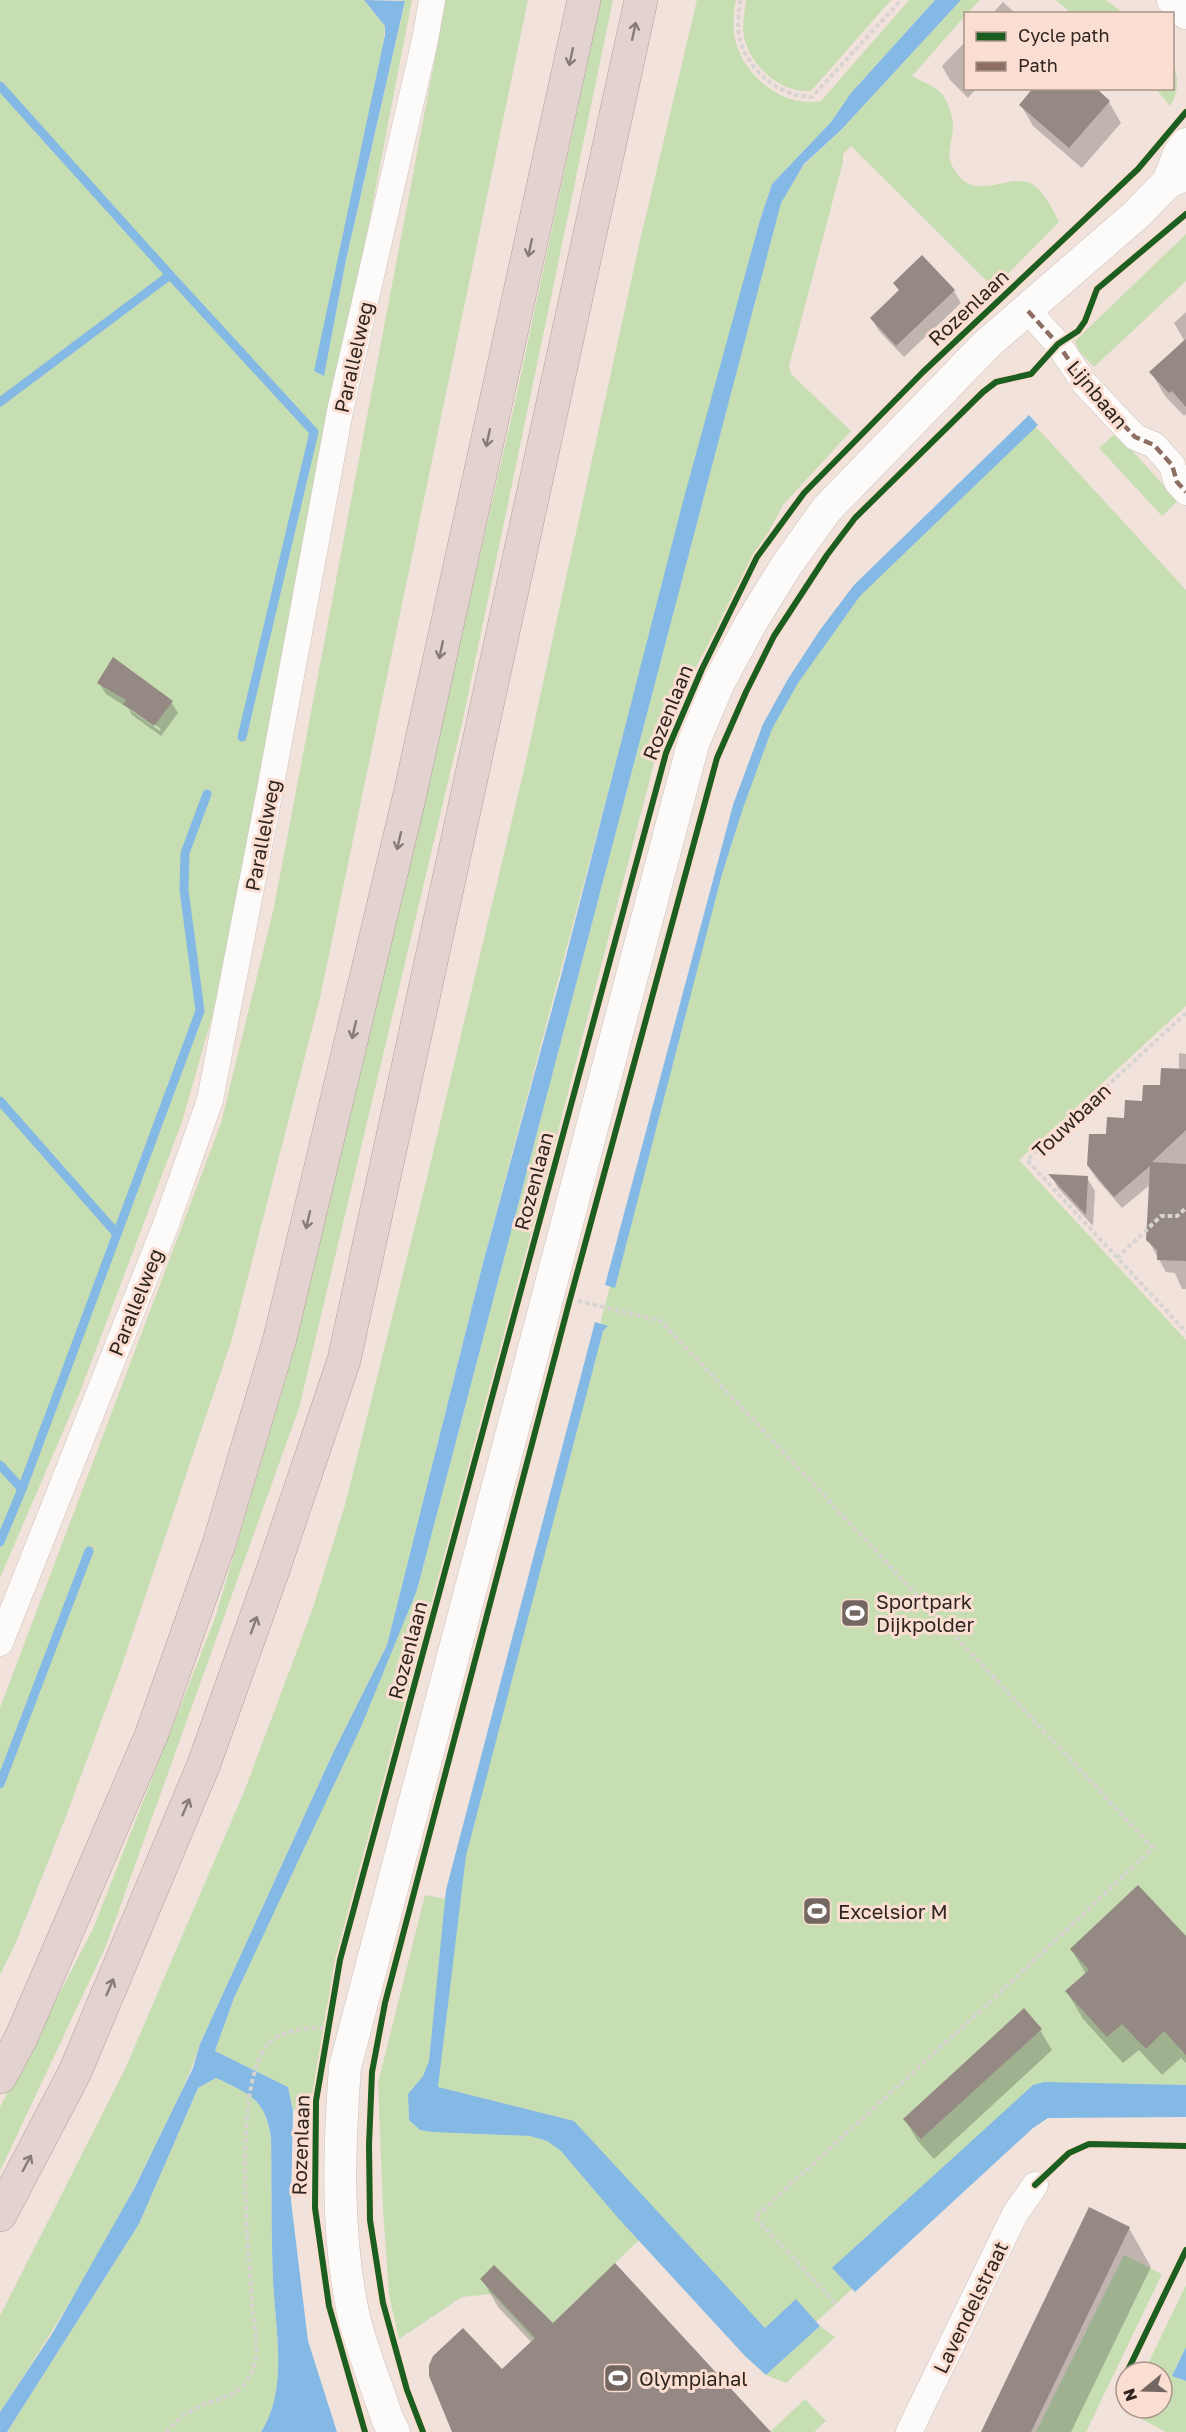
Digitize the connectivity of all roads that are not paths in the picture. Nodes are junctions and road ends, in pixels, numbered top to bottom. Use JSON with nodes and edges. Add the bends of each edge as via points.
{"nodes":[{"id":1,"x":432,"y":0,"type":"edge"},
{"id":2,"x":584,"y":0,"type":"edge"},
{"id":3,"x":641,"y":0,"type":"edge"},
{"id":4,"x":1173,"y":0,"type":"edge"},
{"id":5,"x":1186,"y":13,"type":"edge"},
{"id":6,"x":1186,"y":144,"type":"edge"},
{"id":7,"x":1177,"y":179,"type":"edge"},
{"id":8,"x":1028,"y":311,"type":"junction"},
{"id":9,"x":1186,"y":492,"type":"edge"},
{"id":10,"x":0,"y":1643,"type":"edge"},
{"id":11,"x":0,"y":2077,"type":"edge"},
{"id":12,"x":1035,"y":2185,"type":"dead end"},
{"id":13,"x":0,"y":2215,"type":"edge"},
{"id":14,"x":394,"y":2432,"type":"edge"},
{"id":15,"x":909,"y":2432,"type":"edge"}],
"edges":[{"from":1,"to":10,"type":"street","name":"Parallelweg","via":[[340,411],[210,1100],[160,1238]]},
{"from":2,"to":11,"type":"highway","one_way":true,"via":[[412,783],[280,1338],[219,1544],[151,1736],[21,2038]]},
{"from":13,"to":3,"type":"highway","one_way":true,"via":[[75,2072],[204,1764],[344,1360]]},
{"from":4,"to":5,"type":"street"},
{"from":6,"to":7,"type":"street","name":"Rozenlaan","via":[[1179,154]]},
{"from":7,"to":8,"type":"street","name":"Rozenlaan"},
{"from":8,"to":9,"type":"street","name":"Lijnbaan","via":[[1058,344],[1085,384],[1135,437],[1154,446],[1172,465],[1177,482]]},
{"from":8,"to":14,"type":"street","name":"Rozenlaan","via":[[987,344],[826,510],[751,623],[719,682],[693,744],[345,2067],[340,2225],[353,2314]]},
{"from":12,"to":15,"type":"street","name":"Lavendelstraat","via":[[1015,2214]]}]}
